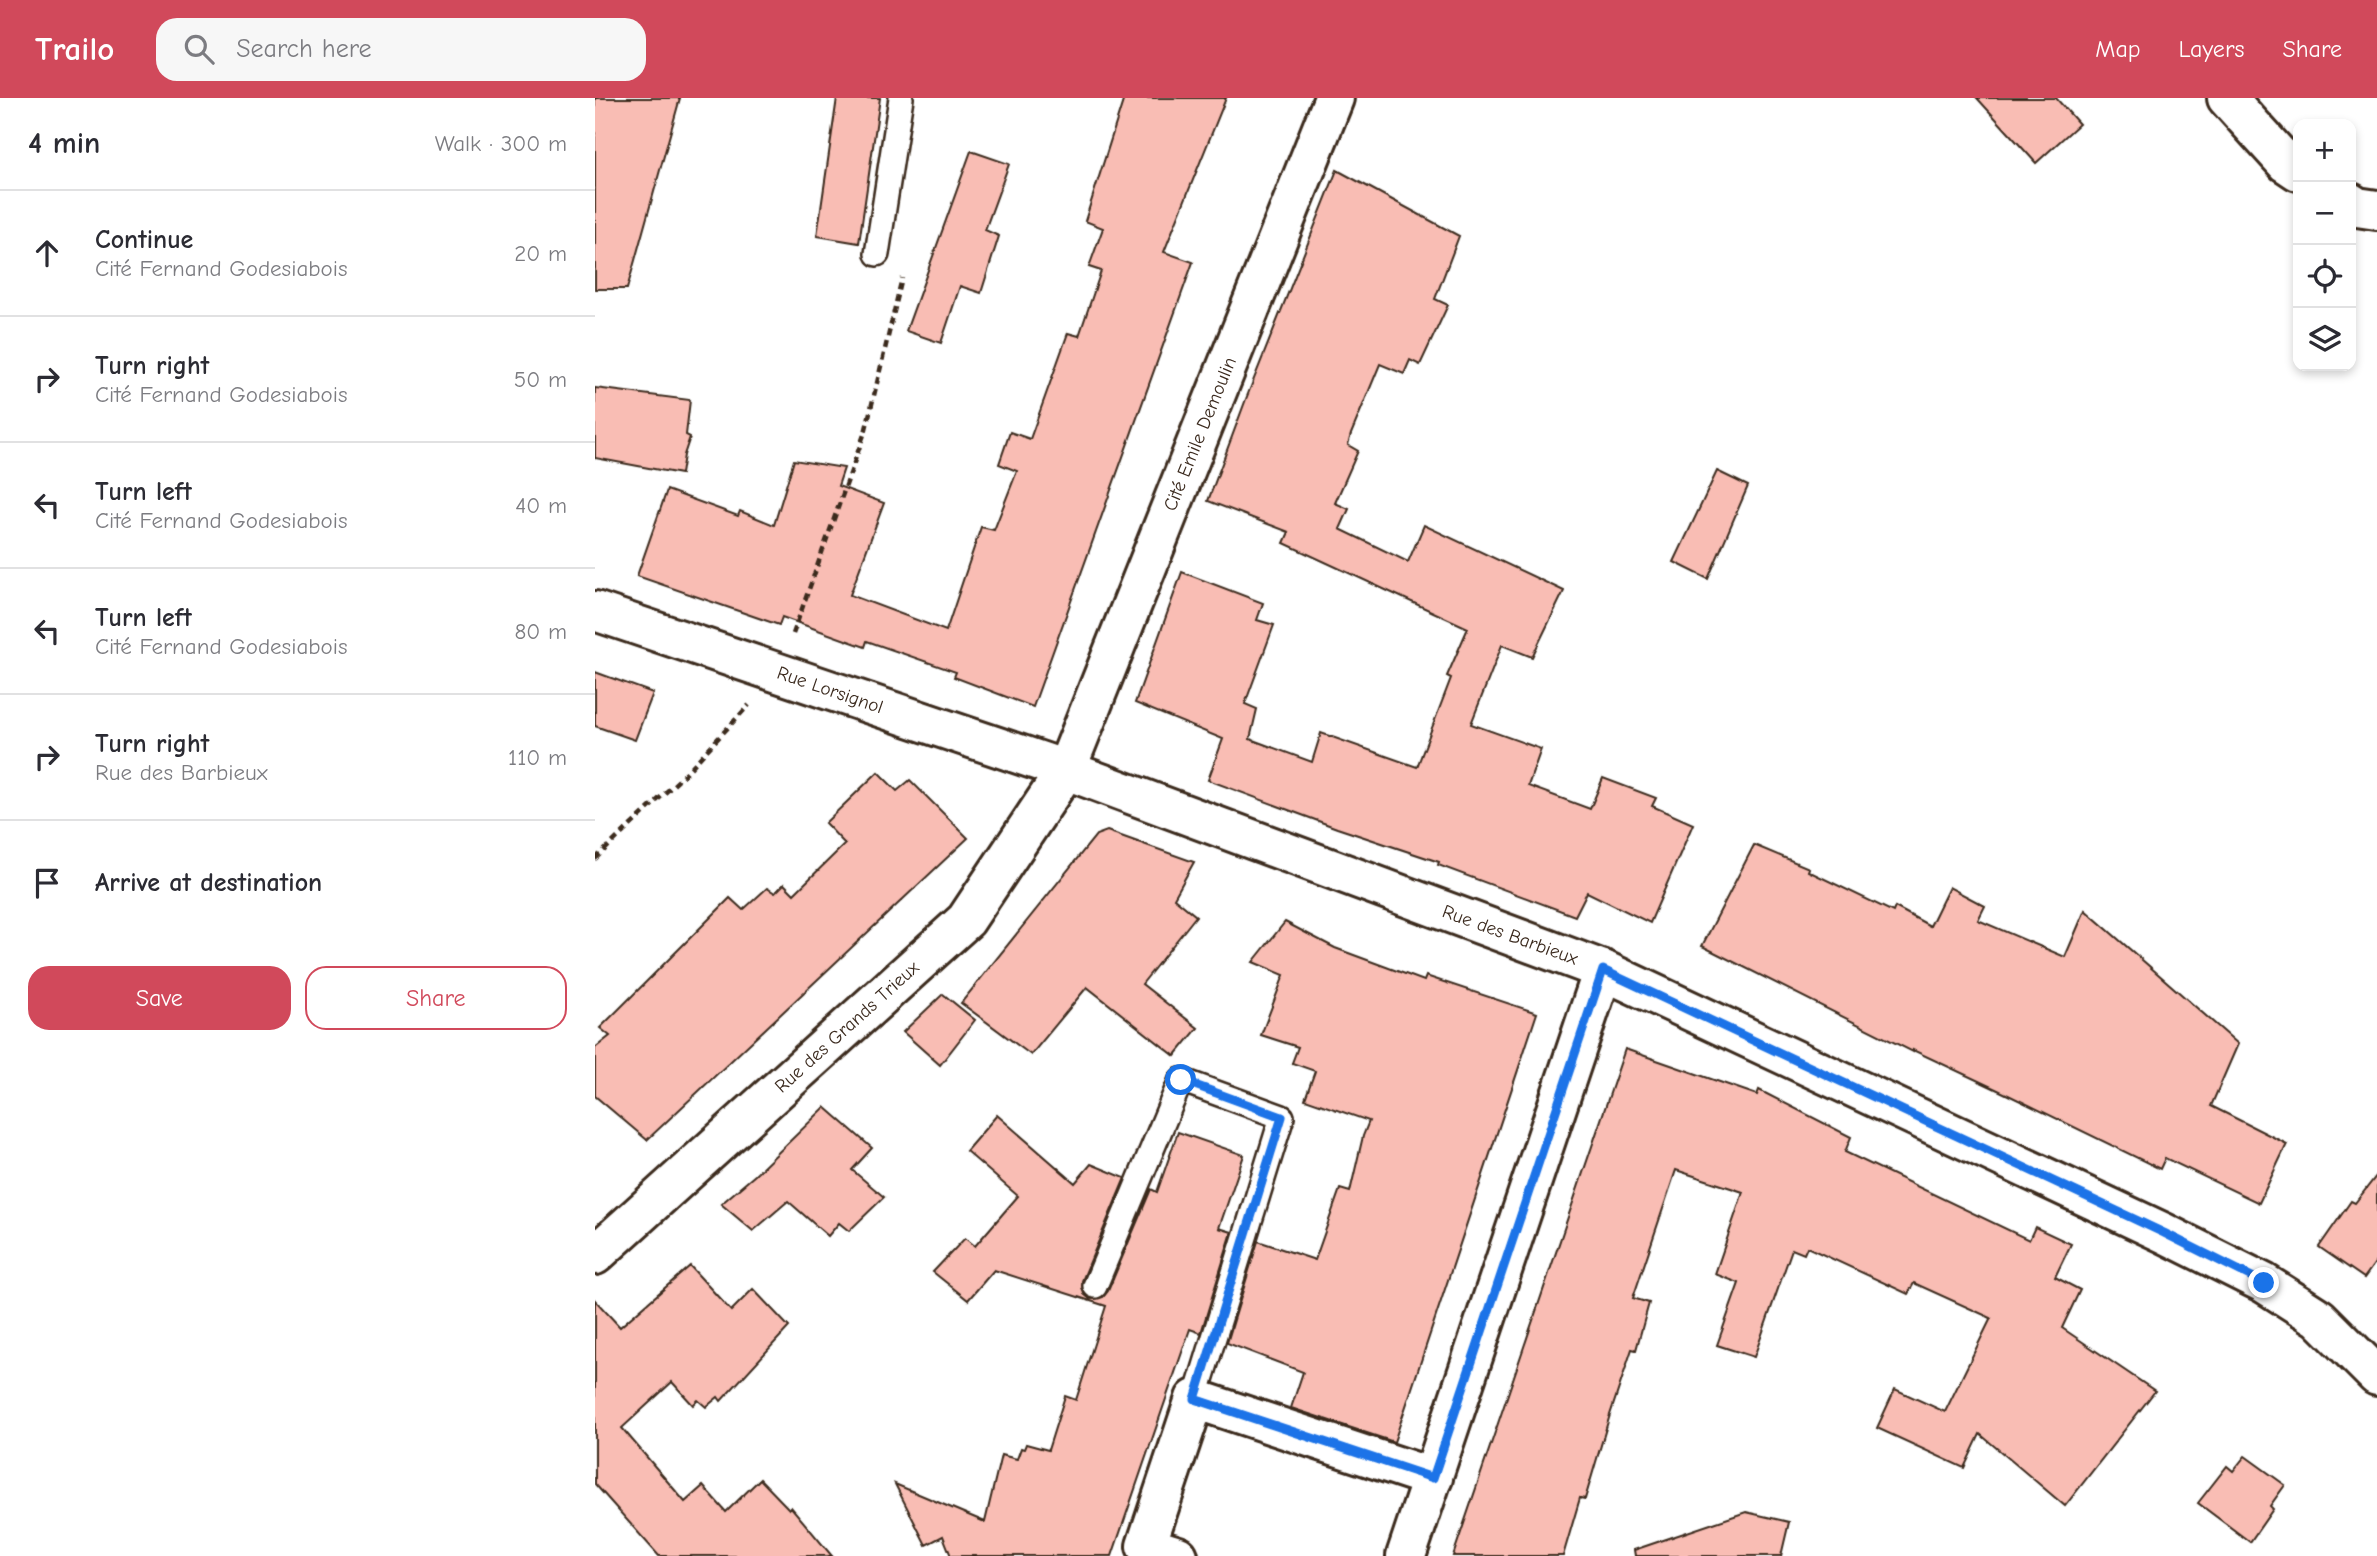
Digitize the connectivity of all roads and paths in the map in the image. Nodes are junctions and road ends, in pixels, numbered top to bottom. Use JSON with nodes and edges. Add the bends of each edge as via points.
{"nodes":[{"id":1,"x":901,"y":98,"type":"edge"},
{"id":2,"x":1333,"y":98,"type":"edge"},
{"id":3,"x":2227,"y":98,"type":"edge"},
{"id":4,"x":2293,"y":167,"type":"edge"},
{"id":5,"x":2356,"y":206,"type":"edge"},
{"id":6,"x":2377,"y":210,"type":"edge"},
{"id":7,"x":877,"y":254,"type":"joint"},
{"id":8,"x":595,"y":611,"type":"edge"},
{"id":9,"x":779,"y":673,"type":"junction"},
{"id":10,"x":1066,"y":770,"type":"junction"},
{"id":11,"x":595,"y":859,"type":"edge"},
{"id":12,"x":1603,"y":970,"type":"junction"},
{"id":13,"x":595,"y":1255,"type":"edge"},
{"id":14,"x":1095,"y":1286,"type":"dead end"},
{"id":15,"x":2377,"y":1376,"type":"edge"},
{"id":16,"x":1195,"y":1399,"type":"junction"},
{"id":17,"x":1433,"y":1478,"type":"junction"},
{"id":18,"x":1178,"y":1556,"type":"edge"},
{"id":19,"x":1406,"y":1556,"type":"edge"}],
"edges":[{"from":1,"to":7,"type":"lane"},
{"from":2,"to":10,"type":"street","name":"Cité Emile Demoulin"},
{"from":3,"to":4,"type":"street"},
{"from":5,"to":6,"type":"street"},
{"from":7,"to":9,"type":"path","via":[[903,278],[866,429]]},
{"from":8,"to":9,"type":"street","name":"Rue Lorsignol"},
{"from":9,"to":10,"type":"street","name":"Rue Lorsignol"},
{"from":9,"to":11,"type":"path","via":[[682,777]]},
{"from":10,"to":12,"type":"street","name":"Rue des Barbieux"},
{"from":10,"to":13,"type":"street","name":"Rue des Grands Trieux","via":[[965,920]]},
{"from":12,"to":15,"type":"street","name":"Rue des Barbieux","via":[[2264,1283],[2319,1318]]},
{"from":12,"to":17,"type":"street"},
{"from":14,"to":16,"type":"lane","via":[[1181,1080],[1282,1117]]},
{"from":16,"to":17,"type":"street"},
{"from":16,"to":18,"type":"street","via":[[1146,1546]]},
{"from":17,"to":19,"type":"street"}]}
